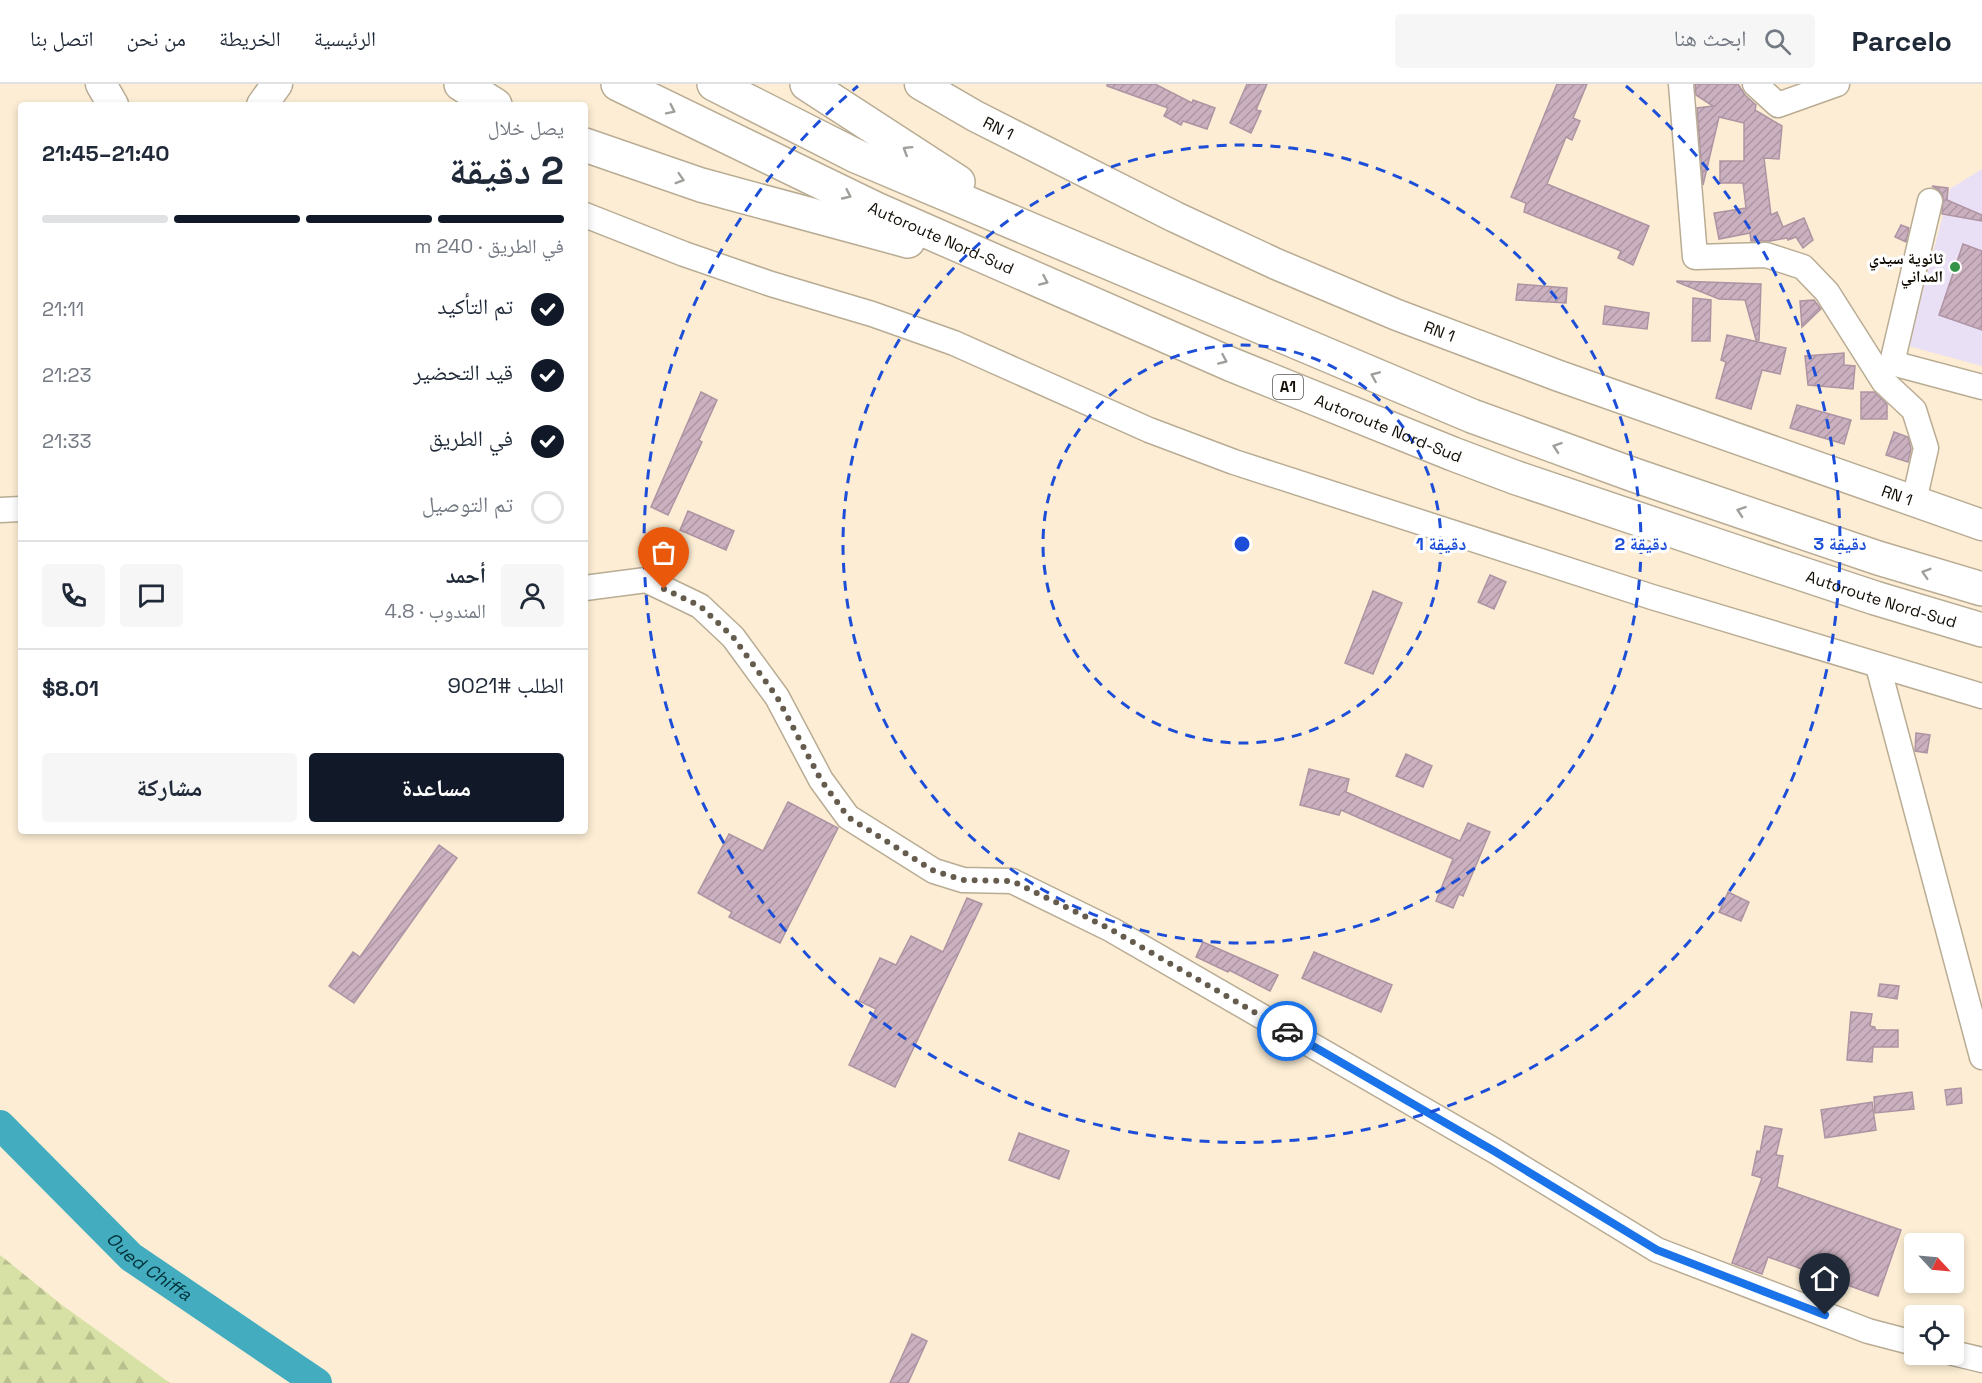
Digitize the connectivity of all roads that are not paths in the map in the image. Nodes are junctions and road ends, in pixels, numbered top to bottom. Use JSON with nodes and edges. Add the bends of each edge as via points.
{"nodes":[{"id":1,"x":101,"y":84,"type":"edge"},
{"id":2,"x":277,"y":84,"type":"edge"},
{"id":3,"x":461,"y":84,"type":"edge"},
{"id":4,"x":618,"y":84,"type":"edge"},
{"id":5,"x":714,"y":84,"type":"edge"},
{"id":6,"x":807,"y":84,"type":"edge"},
{"id":7,"x":920,"y":84,"type":"edge"},
{"id":8,"x":1681,"y":84,"type":"edge"},
{"id":9,"x":1755,"y":84,"type":"edge"},
{"id":10,"x":1837,"y":84,"type":"edge"},
{"id":11,"x":111,"y":102,"type":"edge"},
{"id":12,"x":265,"y":102,"type":"edge"},
{"id":13,"x":490,"y":102,"type":"edge"},
{"id":14,"x":588,"y":147,"type":"edge"},
{"id":15,"x":1930,"y":201,"type":"dead end"},
{"id":16,"x":588,"y":216,"type":"edge"},
{"id":17,"x":1026,"y":229,"type":"junction"},
{"id":18,"x":1015,"y":269,"type":"junction"},
{"id":19,"x":1982,"y":387,"type":"edge"},
{"id":20,"x":1914,"y":501,"type":"junction"},
{"id":21,"x":18,"y":509,"type":"edge"},
{"id":22,"x":0,"y":510,"type":"edge"},
{"id":23,"x":1982,"y":525,"type":"edge"},
{"id":24,"x":588,"y":588,"type":"edge"},
{"id":25,"x":1982,"y":589,"type":"edge"},
{"id":26,"x":1982,"y":630,"type":"edge"},
{"id":27,"x":1878,"y":666,"type":"junction"},
{"id":28,"x":1982,"y":696,"type":"edge"},
{"id":29,"x":1982,"y":1057,"type":"edge"},
{"id":30,"x":1904,"y":1340,"type":"edge"},
{"id":31,"x":1964,"y":1356,"type":"edge"},
{"id":32,"x":1982,"y":1360,"type":"edge"}],
"edges":[{"from":1,"to":11,"type":"main road"},
{"from":2,"to":12,"type":"main road"},
{"from":3,"to":13,"type":"highway"},
{"from":4,"to":18,"type":"highway","name":"Autoroute Nord-Sud","number":"A1","one_way":true,"via":[[866,204]]},
{"from":5,"to":17,"type":"highway","via":[[856,156]]},
{"from":17,"to":6,"type":"highway","one_way":true},
{"from":7,"to":20,"type":"main road","name":"RN 1","via":[[1175,217],[1397,315]]},
{"from":8,"to":20,"type":"street","via":[[1695,257],[1766,255],[1803,267],[1827,292],[1884,382],[1914,410],[1926,448]]},
{"from":9,"to":10,"type":"street","via":[[1778,105]]},
{"from":14,"to":18,"type":"highway","one_way":true,"via":[[701,185],[903,239],[954,259]]},
{"from":15,"to":19,"type":"street","via":[[1892,363]]},
{"from":16,"to":27,"type":"street","via":[[684,254],[954,343],[1149,430],[1234,462]]},
{"from":25,"to":17,"type":"highway","one_way":true,"via":[[1867,554],[1482,420]]},
{"from":18,"to":26,"type":"highway","name":"Autoroute Nord-Sud","number":"A1","one_way":true,"via":[[1230,364],[1504,474]]},
{"from":20,"to":23,"type":"main road","name":"RN 1"},
{"from":21,"to":22,"type":"street"},
{"from":24,"to":30,"type":"street","via":[[646,580],[700,606],[733,637],[777,697],[821,780],[848,817],[934,871],[963,880],[1012,881],[1112,930],[1657,1250],[1868,1331]]},
{"from":27,"to":28,"type":"street"},
{"from":27,"to":29,"type":"street"},
{"from":31,"to":32,"type":"street"}]}
